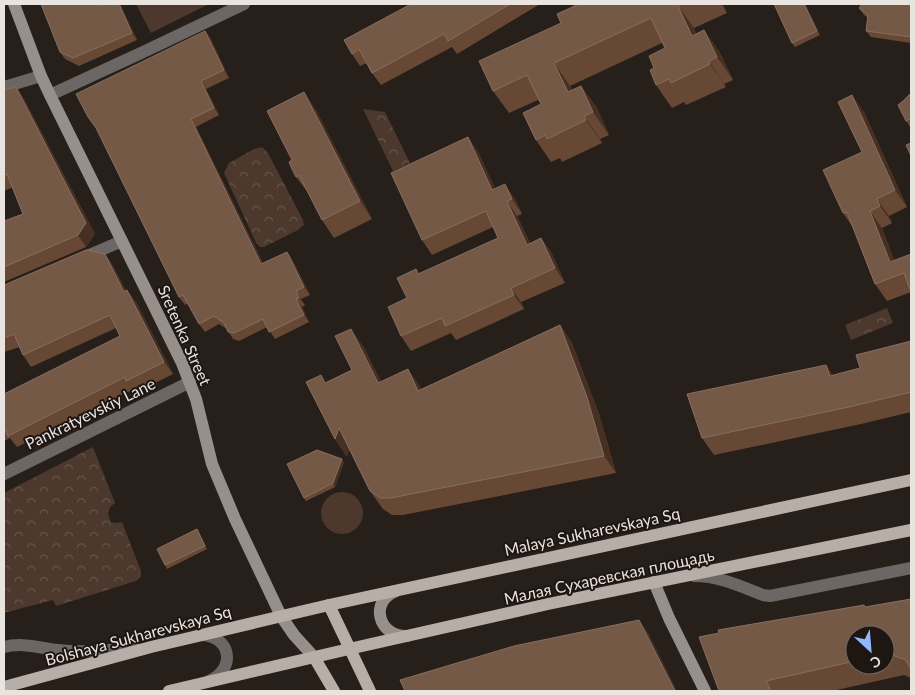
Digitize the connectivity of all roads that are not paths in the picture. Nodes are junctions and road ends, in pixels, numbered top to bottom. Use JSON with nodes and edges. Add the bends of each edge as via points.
{"nodes":[{"id":1,"x":14,"y":4,"type":"edge"},
{"id":2,"x":244,"y":4,"type":"edge"},
{"id":3,"x":41,"y":76,"type":"junction"},
{"id":4,"x":4,"y":87,"type":"edge"},
{"id":5,"x":50,"y":95,"type":"junction"},
{"id":6,"x":122,"y":241,"type":"junction"},
{"id":7,"x":65,"y":265,"type":"edge"},
{"id":8,"x":190,"y":382,"type":"junction"},
{"id":9,"x":4,"y":474,"type":"edge"},
{"id":10,"x":911,"y":480,"type":"edge"},
{"id":11,"x":911,"y":530,"type":"edge"},
{"id":12,"x":911,"y":568,"type":"edge"},
{"id":13,"x":689,"y":576,"type":"junction"},
{"id":14,"x":654,"y":582,"type":"junction"},
{"id":15,"x":398,"y":590,"type":"junction"},
{"id":16,"x":329,"y":605,"type":"junction"},
{"id":17,"x":281,"y":616,"type":"junction"},
{"id":18,"x":198,"y":635,"type":"junction"},
{"id":19,"x":408,"y":636,"type":"junction"},
{"id":20,"x":4,"y":647,"type":"edge"},
{"id":21,"x":151,"y":647,"type":"junction"},
{"id":22,"x":350,"y":649,"type":"junction"},
{"id":23,"x":314,"y":657,"type":"junction"},
{"id":24,"x":209,"y":681,"type":"junction"},
{"id":25,"x":4,"y":687,"type":"edge"},
{"id":26,"x":169,"y":691,"type":"edge"},
{"id":27,"x":334,"y":691,"type":"edge"},
{"id":28,"x":370,"y":691,"type":"edge"},
{"id":29,"x":705,"y":691,"type":"edge"}],
"edges":[{"from":1,"to":3,"type":"main road","name":"Sretenka Street"},
{"from":2,"to":5,"type":"street"},
{"from":3,"to":4,"type":"street"},
{"from":3,"to":5,"type":"main road","name":"Sretenka Street"},
{"from":5,"to":6,"type":"main road","name":"Sretenka Street"},
{"from":6,"to":7,"type":"street"},
{"from":6,"to":8,"type":"main road","name":"Sretenka Street"},
{"from":8,"to":9,"type":"street","name":"Pankratyevskiy Lane"},
{"from":8,"to":17,"type":"main road","name":"Sretenka Street","via":[[212,464],[234,519]]},
{"from":10,"to":15,"type":"main road","name":"Malaya Sukharevskaya Sq"},
{"from":11,"to":13,"type":"main road","name":"Малая Сухаревская площадь"},
{"from":12,"to":13,"type":"street","via":[[770,596],[719,579]]},
{"from":13,"to":14,"type":"main road","name":"Малая Сухаревская площадь"},
{"from":14,"to":19,"type":"main road","name":"Малая Сухаревская площадь"},
{"from":14,"to":29,"type":"main road"},
{"from":15,"to":16,"type":"main road","name":"Malaya Sukharevskaya Sq"},
{"from":15,"to":19,"type":"main road","via":[[384,598],[379,614],[381,622],[392,634]]},
{"from":16,"to":17,"type":"main road","name":"Malaya Sukharevskaya Sq"},
{"from":16,"to":22,"type":"main road"},
{"from":17,"to":18,"type":"main road","name":"Bolshaya Sukharevskaya Sq"},
{"from":17,"to":23,"type":"main road","name":"Sretenka Street"},
{"from":18,"to":21,"type":"main road","name":"Bolshaya Sukharevskaya Sq"},
{"from":18,"to":24,"type":"street","via":[[214,637],[221,642],[227,657],[222,672]]},
{"from":19,"to":22,"type":"main road","name":"Малая Сухаревская площадь"},
{"from":20,"to":21,"type":"street","via":[[26,645],[87,652]]},
{"from":21,"to":25,"type":"main road","name":"Bolshaya Sukharevskaya Sq"},
{"from":22,"to":23,"type":"main road","name":"Малая Сухаревская площадь"},
{"from":22,"to":28,"type":"main road"},
{"from":23,"to":24,"type":"main road"},
{"from":23,"to":27,"type":"main road"},
{"from":24,"to":26,"type":"main road"}]}
